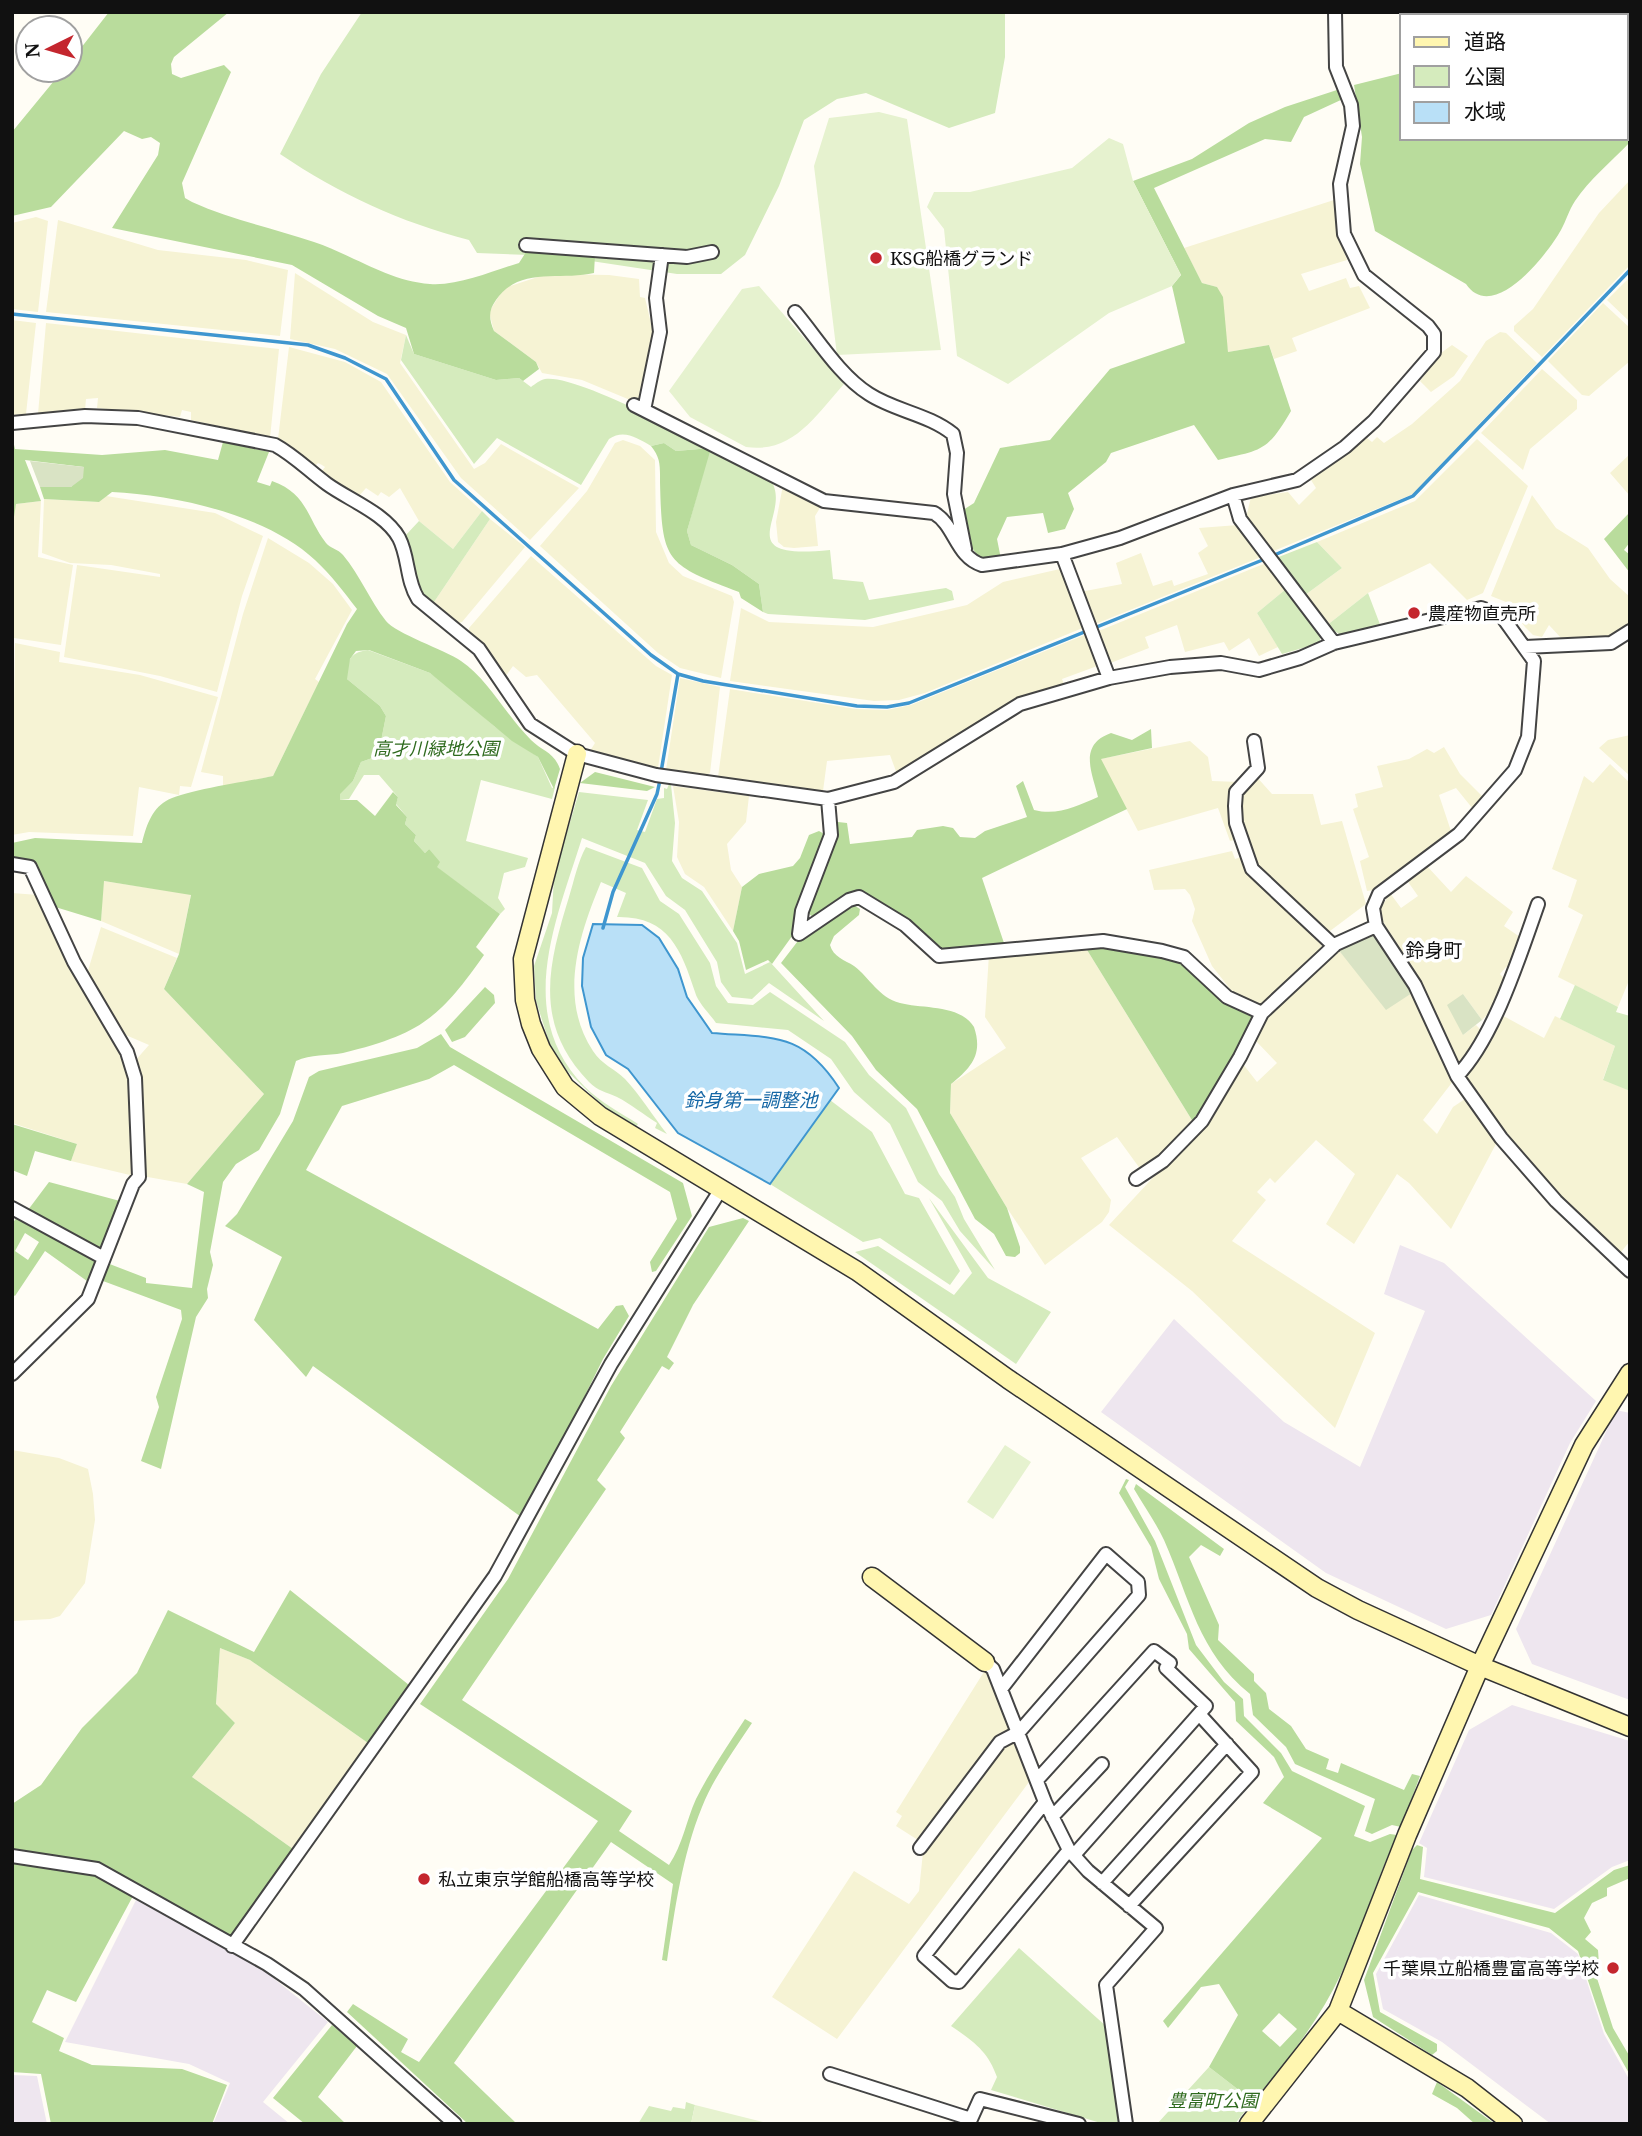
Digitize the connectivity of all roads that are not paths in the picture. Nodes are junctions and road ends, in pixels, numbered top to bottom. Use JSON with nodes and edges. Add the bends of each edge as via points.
{"nodes":[{"id":1,"x":1335,"y":12,"type":"edge"},
{"id":2,"x":526,"y":245,"type":"dead end"},
{"id":3,"x":712,"y":253,"type":"dead end"},
{"id":4,"x":662,"y":255,"type":"junction"},
{"id":5,"x":795,"y":312,"type":"dead end"},
{"id":6,"x":12,"y":423,"type":"edge"},
{"id":7,"x":1233,"y":495,"type":"junction"},
{"id":8,"x":1062,"y":554,"type":"junction"},
{"id":9,"x":966,"y":555,"type":"junction"},
{"id":10,"x":1630,"y":631,"type":"edge"},
{"id":11,"x":1334,"y":643,"type":"junction"},
{"id":12,"x":1525,"y":648,"type":"junction"},
{"id":13,"x":1109,"y":678,"type":"junction"},
{"id":14,"x":1254,"y":741,"type":"dead end"},
{"id":15,"x":577,"y":754,"type":"junction"},
{"id":16,"x":828,"y":799,"type":"junction"},
{"id":17,"x":12,"y":864,"type":"edge"},
{"id":18,"x":1538,"y":904,"type":"dead end"},
{"id":19,"x":1376,"y":926,"type":"junction"},
{"id":20,"x":1334,"y":946,"type":"junction"},
{"id":21,"x":1262,"y":1013,"type":"junction"},
{"id":22,"x":1457,"y":1076,"type":"junction"},
{"id":23,"x":1136,"y":1179,"type":"dead end"},
{"id":24,"x":721,"y":1189,"type":"junction"},
{"id":25,"x":12,"y":1208,"type":"edge"},
{"id":26,"x":103,"y":1257,"type":"junction"},
{"id":27,"x":1630,"y":1271,"type":"edge"},
{"id":28,"x":1630,"y":1373,"type":"edge"},
{"id":29,"x":12,"y":1374,"type":"edge"},
{"id":30,"x":872,"y":1577,"type":"dead end"},
{"id":31,"x":985,"y":1662,"type":"joint"},
{"id":32,"x":1480,"y":1666,"type":"junction"},
{"id":33,"x":1001,"y":1689,"type":"junction"},
{"id":34,"x":1199,"y":1714,"type":"junction"},
{"id":35,"x":1630,"y":1727,"type":"edge"},
{"id":36,"x":1019,"y":1732,"type":"junction"},
{"id":37,"x":1227,"y":1744,"type":"junction"},
{"id":38,"x":1102,"y":1764,"type":"dead end"},
{"id":39,"x":1037,"y":1780,"type":"junction"},
{"id":40,"x":1045,"y":1802,"type":"junction"},
{"id":41,"x":1052,"y":1817,"type":"junction"},
{"id":42,"x":920,"y":1848,"type":"dead end"},
{"id":43,"x":1072,"y":1852,"type":"junction"},
{"id":44,"x":12,"y":1856,"type":"edge"},
{"id":45,"x":1102,"y":1883,"type":"junction"},
{"id":46,"x":1129,"y":1906,"type":"junction"},
{"id":47,"x":232,"y":1946,"type":"junction"},
{"id":48,"x":1338,"y":2011,"type":"junction"},
{"id":49,"x":830,"y":2074,"type":"dead end"},
{"id":50,"x":455,"y":2124,"type":"edge"},
{"id":51,"x":1079,"y":2124,"type":"edge"},
{"id":52,"x":1126,"y":2124,"type":"edge"},
{"id":53,"x":1249,"y":2124,"type":"edge"},
{"id":54,"x":1513,"y":2124,"type":"edge"}],
"edges":[{"from":1,"to":7,"type":"street","via":[[1336,67],[1351,105],[1353,126],[1340,184],[1344,234],[1364,275],[1428,326],[1434,334],[1434,352],[1396,398],[1345,447],[1297,480]]},
{"from":2,"to":4,"type":"street"},
{"from":3,"to":4,"type":"street"},
{"from":4,"to":9,"type":"street","via":[[656,298],[660,332],[639,408],[824,500],[934,513]]},
{"from":5,"to":9,"type":"street","via":[[869,394],[939,423],[953,434],[957,453],[954,494]]},
{"from":6,"to":15,"type":"street","via":[[85,416],[138,418],[275,445],[293,454],[327,484],[390,526],[404,549],[411,589],[418,599],[479,649],[530,723]]},
{"from":7,"to":8,"type":"street","via":[[1120,538]]},
{"from":7,"to":11,"type":"street","via":[[1240,519]]},
{"from":8,"to":9,"type":"street","via":[[982,565]]},
{"from":8,"to":13,"type":"street"},
{"from":10,"to":12,"type":"street","via":[[1611,643]]},
{"from":11,"to":12,"type":"street","via":[[1481,608],[1501,615]]},
{"from":11,"to":13,"type":"street","via":[[1259,670],[1221,663]]},
{"from":12,"to":19,"type":"street","via":[[1534,661],[1535,677],[1528,737],[1515,771],[1459,834],[1380,894],[1373,908]]},
{"from":13,"to":16,"type":"street","via":[[1020,704],[894,782]]},
{"from":14,"to":20,"type":"street","via":[[1258,768],[1236,792],[1235,806],[1252,869]]},
{"from":15,"to":16,"type":"street","via":[[656,775]]},
{"from":15,"to":24,"type":"street","via":[[524,948],[525,1000],[535,1037],[556,1075],[586,1106]]},
{"from":16,"to":21,"type":"street","via":[[831,835],[802,911],[799,934],[859,897],[905,925],[939,956],[1103,941],[1162,951],[1184,957],[1227,997]]},
{"from":17,"to":26,"type":"street","via":[[30,867],[74,962],[127,1052],[135,1077],[139,1177]]},
{"from":18,"to":22,"type":"street","via":[[1493,1018]]},
{"from":19,"to":20,"type":"street"},
{"from":19,"to":22,"type":"street","via":[[1415,985]]},
{"from":20,"to":21,"type":"street"},
{"from":21,"to":23,"type":"street","via":[[1202,1121],[1163,1161]]},
{"from":22,"to":27,"type":"street","via":[[1556,1201]]},
{"from":24,"to":32,"type":"street","via":[[857,1271],[1274,1562],[1358,1611]]},
{"from":24,"to":47,"type":"street","via":[[611,1364],[495,1576]]},
{"from":25,"to":26,"type":"street"},
{"from":26,"to":29,"type":"street","via":[[88,1298]]},
{"from":28,"to":32,"type":"street","via":[[1584,1445]]},
{"from":30,"to":31,"type":"street"},
{"from":31,"to":33,"type":"street"},
{"from":32,"to":35,"type":"street"},
{"from":32,"to":48,"type":"street"},
{"from":33,"to":36,"type":"street"},
{"from":33,"to":36,"type":"street","via":[[1106,1554],[1138,1582],[1139,1595]]},
{"from":34,"to":37,"type":"street"},
{"from":34,"to":39,"type":"street","via":[[1206,1706],[1166,1668],[1170,1663],[1165,1657],[1154,1651]]},
{"from":34,"to":43,"type":"street"},
{"from":36,"to":39,"type":"street"},
{"from":36,"to":42,"type":"street","via":[[1000,1742]]},
{"from":37,"to":45,"type":"street"},
{"from":37,"to":46,"type":"street","via":[[1252,1772]]},
{"from":38,"to":41,"type":"street"},
{"from":39,"to":40,"type":"street"},
{"from":40,"to":41,"type":"street"},
{"from":40,"to":43,"type":"street","via":[[924,1956],[959,1982]]},
{"from":41,"to":43,"type":"street"},
{"from":43,"to":45,"type":"street"},
{"from":44,"to":47,"type":"street","via":[[97,1869]]},
{"from":45,"to":46,"type":"street"},
{"from":46,"to":52,"type":"street","via":[[1156,1927],[1106,1985]]},
{"from":47,"to":50,"type":"street","via":[[304,1989]]},
{"from":48,"to":53,"type":"street"},
{"from":48,"to":54,"type":"street","via":[[1467,2088]]},
{"from":49,"to":51,"type":"street","via":[[971,2119],[980,2099]]}]}
